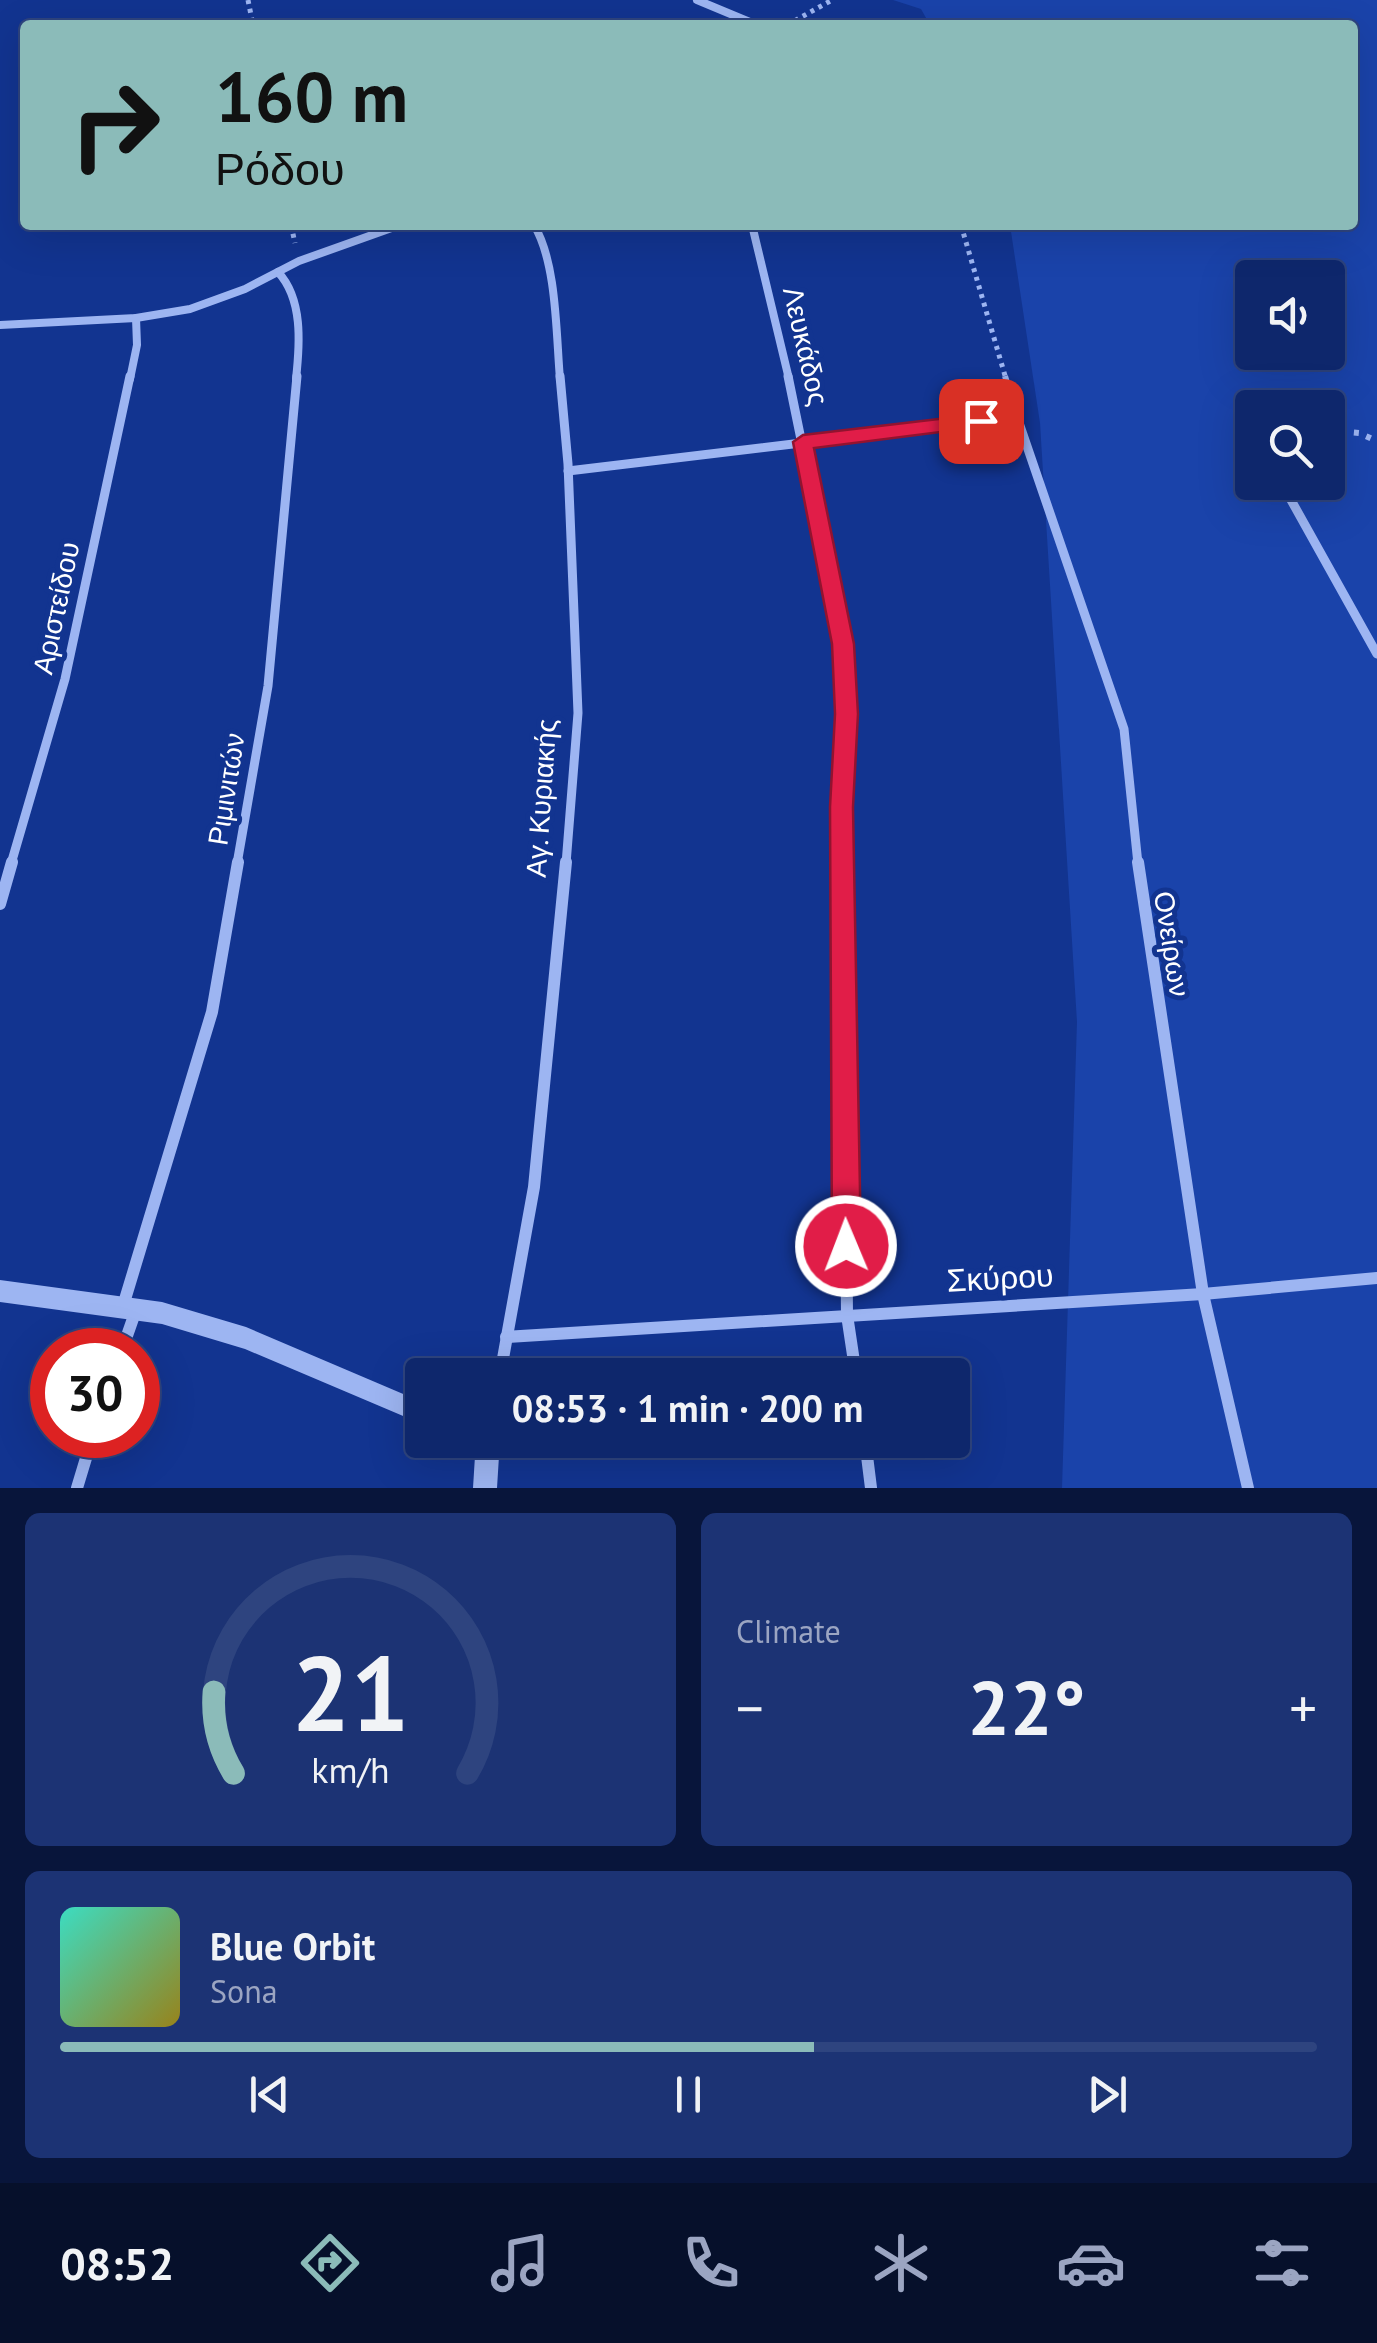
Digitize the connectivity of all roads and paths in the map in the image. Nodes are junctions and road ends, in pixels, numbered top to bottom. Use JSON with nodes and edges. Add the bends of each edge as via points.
{"nodes":[{"id":1,"x":697,"y":0,"type":"edge"},
{"id":2,"x":832,"y":0,"type":"edge"},
{"id":3,"x":746,"y":20,"type":"edge"},
{"id":4,"x":796,"y":20,"type":"edge"},
{"id":5,"x":387,"y":230,"type":"edge"},
{"id":6,"x":537,"y":230,"type":"edge"},
{"id":7,"x":753,"y":230,"type":"edge"},
{"id":8,"x":963,"y":230,"type":"edge"},
{"id":9,"x":278,"y":272,"type":"junction"},
{"id":10,"x":136,"y":318,"type":"junction"},
{"id":11,"x":0,"y":325,"type":"edge"},
{"id":12,"x":1017,"y":416,"type":"junction"},
{"id":13,"x":1345,"y":432,"type":"edge"},
{"id":14,"x":1377,"y":441,"type":"edge"},
{"id":15,"x":803,"y":442,"type":"junction"},
{"id":16,"x":568,"y":472,"type":"junction"},
{"id":17,"x":1291,"y":500,"type":"edge"},
{"id":18,"x":1377,"y":654,"type":"edge"},
{"id":19,"x":0,"y":904,"type":"edge"},
{"id":20,"x":1377,"y":1278,"type":"edge"},
{"id":21,"x":0,"y":1291,"type":"edge"},
{"id":22,"x":1203,"y":1294,"type":"junction"},
{"id":23,"x":129,"y":1308,"type":"junction"},
{"id":24,"x":847,"y":1315,"type":"junction"},
{"id":25,"x":126,"y":1328,"type":"edge"},
{"id":26,"x":506,"y":1337,"type":"junction"},
{"id":27,"x":503,"y":1358,"type":"edge"},
{"id":28,"x":853,"y":1358,"type":"edge"},
{"id":29,"x":405,"y":1406,"type":"edge"},
{"id":30,"x":86,"y":1458,"type":"edge"},
{"id":31,"x":487,"y":1458,"type":"edge"},
{"id":32,"x":867,"y":1458,"type":"edge"},
{"id":33,"x":76,"y":1488,"type":"edge"},
{"id":34,"x":485,"y":1488,"type":"edge"},
{"id":35,"x":871,"y":1488,"type":"edge"},
{"id":36,"x":1248,"y":1488,"type":"edge"}],
"edges":[{"from":1,"to":3,"type":"street"},
{"from":2,"to":4,"type":"path"},
{"from":5,"to":9,"type":"street"},
{"from":6,"to":16,"type":"street","name":"Αγ. Κυριακής","via":[[554,300]]},
{"from":7,"to":15,"type":"street","name":"Λευκάδος"},
{"from":8,"to":12,"type":"path"},
{"from":9,"to":10,"type":"street","via":[[190,310]]},
{"from":9,"to":23,"type":"street","name":"Ριμινιτών","via":[[293,288],[300,351],[268,686],[212,1012]]},
{"from":10,"to":11,"type":"street"},
{"from":10,"to":19,"type":"street","name":"Αριστείδου","via":[[137,344],[65,679]]},
{"from":12,"to":15,"type":"street"},
{"from":12,"to":22,"type":"street","name":"Ονείρων","via":[[1124,729]]},
{"from":13,"to":14,"type":"path"},
{"from":15,"to":16,"type":"street"},
{"from":15,"to":24,"type":"street","name":"Λευκάδος","via":[[843,644]]},
{"from":16,"to":26,"type":"street","name":"Αγ. Κυριακής","via":[[578,712],[534,1187]]},
{"from":17,"to":18,"type":"street"},
{"from":20,"to":22,"type":"street","name":"Σκύρου"},
{"from":21,"to":23,"type":"street"},
{"from":22,"to":24,"type":"street","name":"Σκύρου"},
{"from":22,"to":36,"type":"street","name":"Ονείρων"},
{"from":23,"to":25,"type":"street","name":"Ριμινιτών"},
{"from":23,"to":29,"type":"street","via":[[246,1338]]},
{"from":24,"to":26,"type":"street","name":"Σκύρου"},
{"from":24,"to":28,"type":"street","name":"Λευκάδος"},
{"from":26,"to":27,"type":"street","name":"Αγ. Κυριακής"},
{"from":30,"to":33,"type":"street"},
{"from":31,"to":34,"type":"street"},
{"from":32,"to":35,"type":"street"}]}
